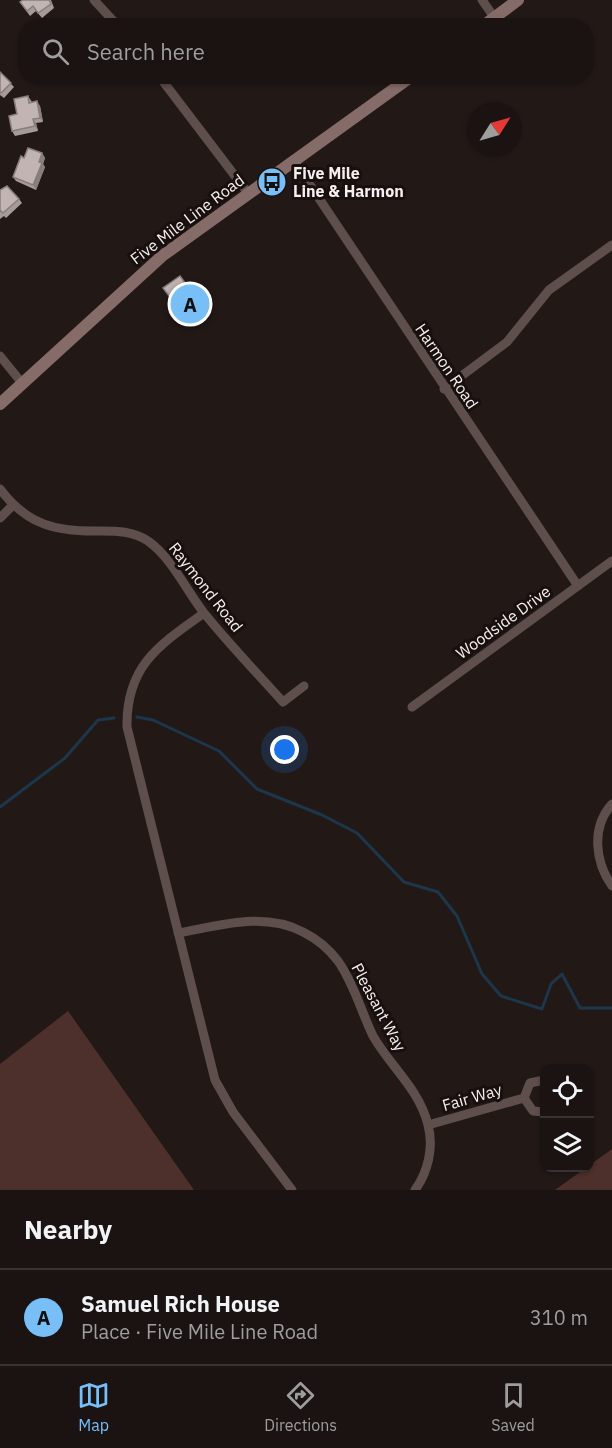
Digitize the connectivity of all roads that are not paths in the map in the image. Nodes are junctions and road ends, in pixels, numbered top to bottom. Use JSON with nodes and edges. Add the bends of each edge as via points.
{"nodes":[{"id":1,"x":94,"y":0,"type":"edge"},
{"id":2,"x":482,"y":0,"type":"edge"},
{"id":3,"x":518,"y":0,"type":"edge"},
{"id":4,"x":494,"y":17,"type":"joint"},
{"id":5,"x":111,"y":18,"type":"edge"},
{"id":6,"x":165,"y":84,"type":"edge"},
{"id":7,"x":401,"y":84,"type":"edge"},
{"id":8,"x":294,"y":161,"type":"junction"},
{"id":9,"x":248,"y":193,"type":"junction"},
{"id":10,"x":612,"y":245,"type":"edge"},
{"id":11,"x":0,"y":356,"type":"edge"},
{"id":12,"x":22,"y":383,"type":"junction"},
{"id":13,"x":444,"y":389,"type":"junction"},
{"id":14,"x":0,"y":404,"type":"edge"},
{"id":15,"x":0,"y":489,"type":"edge"},
{"id":16,"x":13,"y":506,"type":"junction"},
{"id":17,"x":0,"y":518,"type":"edge"},
{"id":18,"x":612,"y":561,"type":"edge"},
{"id":19,"x":578,"y":586,"type":"junction"},
{"id":20,"x":204,"y":613,"type":"junction"},
{"id":21,"x":304,"y":686,"type":"dead end"},
{"id":22,"x":412,"y":707,"type":"dead end"},
{"id":23,"x":612,"y":804,"type":"edge"},
{"id":24,"x":612,"y":886,"type":"edge"},
{"id":25,"x":178,"y":933,"type":"junction"},
{"id":26,"x":540,"y":1081,"type":"edge"},
{"id":27,"x":524,"y":1098,"type":"junction"},
{"id":28,"x":540,"y":1112,"type":"edge"},
{"id":29,"x":428,"y":1125,"type":"junction"},
{"id":30,"x":292,"y":1190,"type":"edge"},
{"id":31,"x":415,"y":1190,"type":"edge"}],
"edges":[{"from":1,"to":5,"type":"street"},
{"from":2,"to":4,"type":"street"},
{"from":3,"to":4,"type":"main road"},
{"from":6,"to":9,"type":"street"},
{"from":7,"to":8,"type":"main road","name":"Five Mile Line Road"},
{"from":8,"to":9,"type":"main road","name":"Five Mile Line Road"},
{"from":8,"to":13,"type":"street","name":"Harmon Road"},
{"from":9,"to":12,"type":"main road","name":"Five Mile Line Road","via":[[162,256]]},
{"from":10,"to":13,"type":"street","via":[[549,290],[507,342]]},
{"from":11,"to":12,"type":"street"},
{"from":12,"to":14,"type":"main road","name":"Five Mile Line Road"},
{"from":13,"to":19,"type":"street","name":"Harmon Road"},
{"from":15,"to":16,"type":"street","name":"Raymond Road"},
{"from":16,"to":17,"type":"street"},
{"from":16,"to":20,"type":"street","name":"Raymond Road","via":[[54,528],[118,531],[139,536],[163,555]]},
{"from":18,"to":19,"type":"street","name":"Woodside Drive"},
{"from":19,"to":22,"type":"street","name":"Woodside Drive"},
{"from":20,"to":21,"type":"street","name":"Raymond Road","via":[[283,702]]},
{"from":20,"to":25,"type":"street","via":[[146,660],[133,683],[127,713],[129,742]]},
{"from":23,"to":24,"type":"street","via":[[599,827],[597,845],[600,862]]},
{"from":25,"to":29,"type":"street","name":"Pleasant Way","via":[[256,921],[290,926],[316,939],[343,970],[374,1036],[416,1097]]},
{"from":25,"to":30,"type":"street","via":[[215,1080],[233,1112]]},
{"from":26,"to":27,"type":"street","name":"Fair Way","via":[[530,1083]]},
{"from":27,"to":28,"type":"street","name":"Fair Way","via":[[533,1111]]},
{"from":27,"to":29,"type":"street","name":"Fair Way"},
{"from":29,"to":31,"type":"street","name":"Pleasant Way","via":[[429,1158]]}]}
